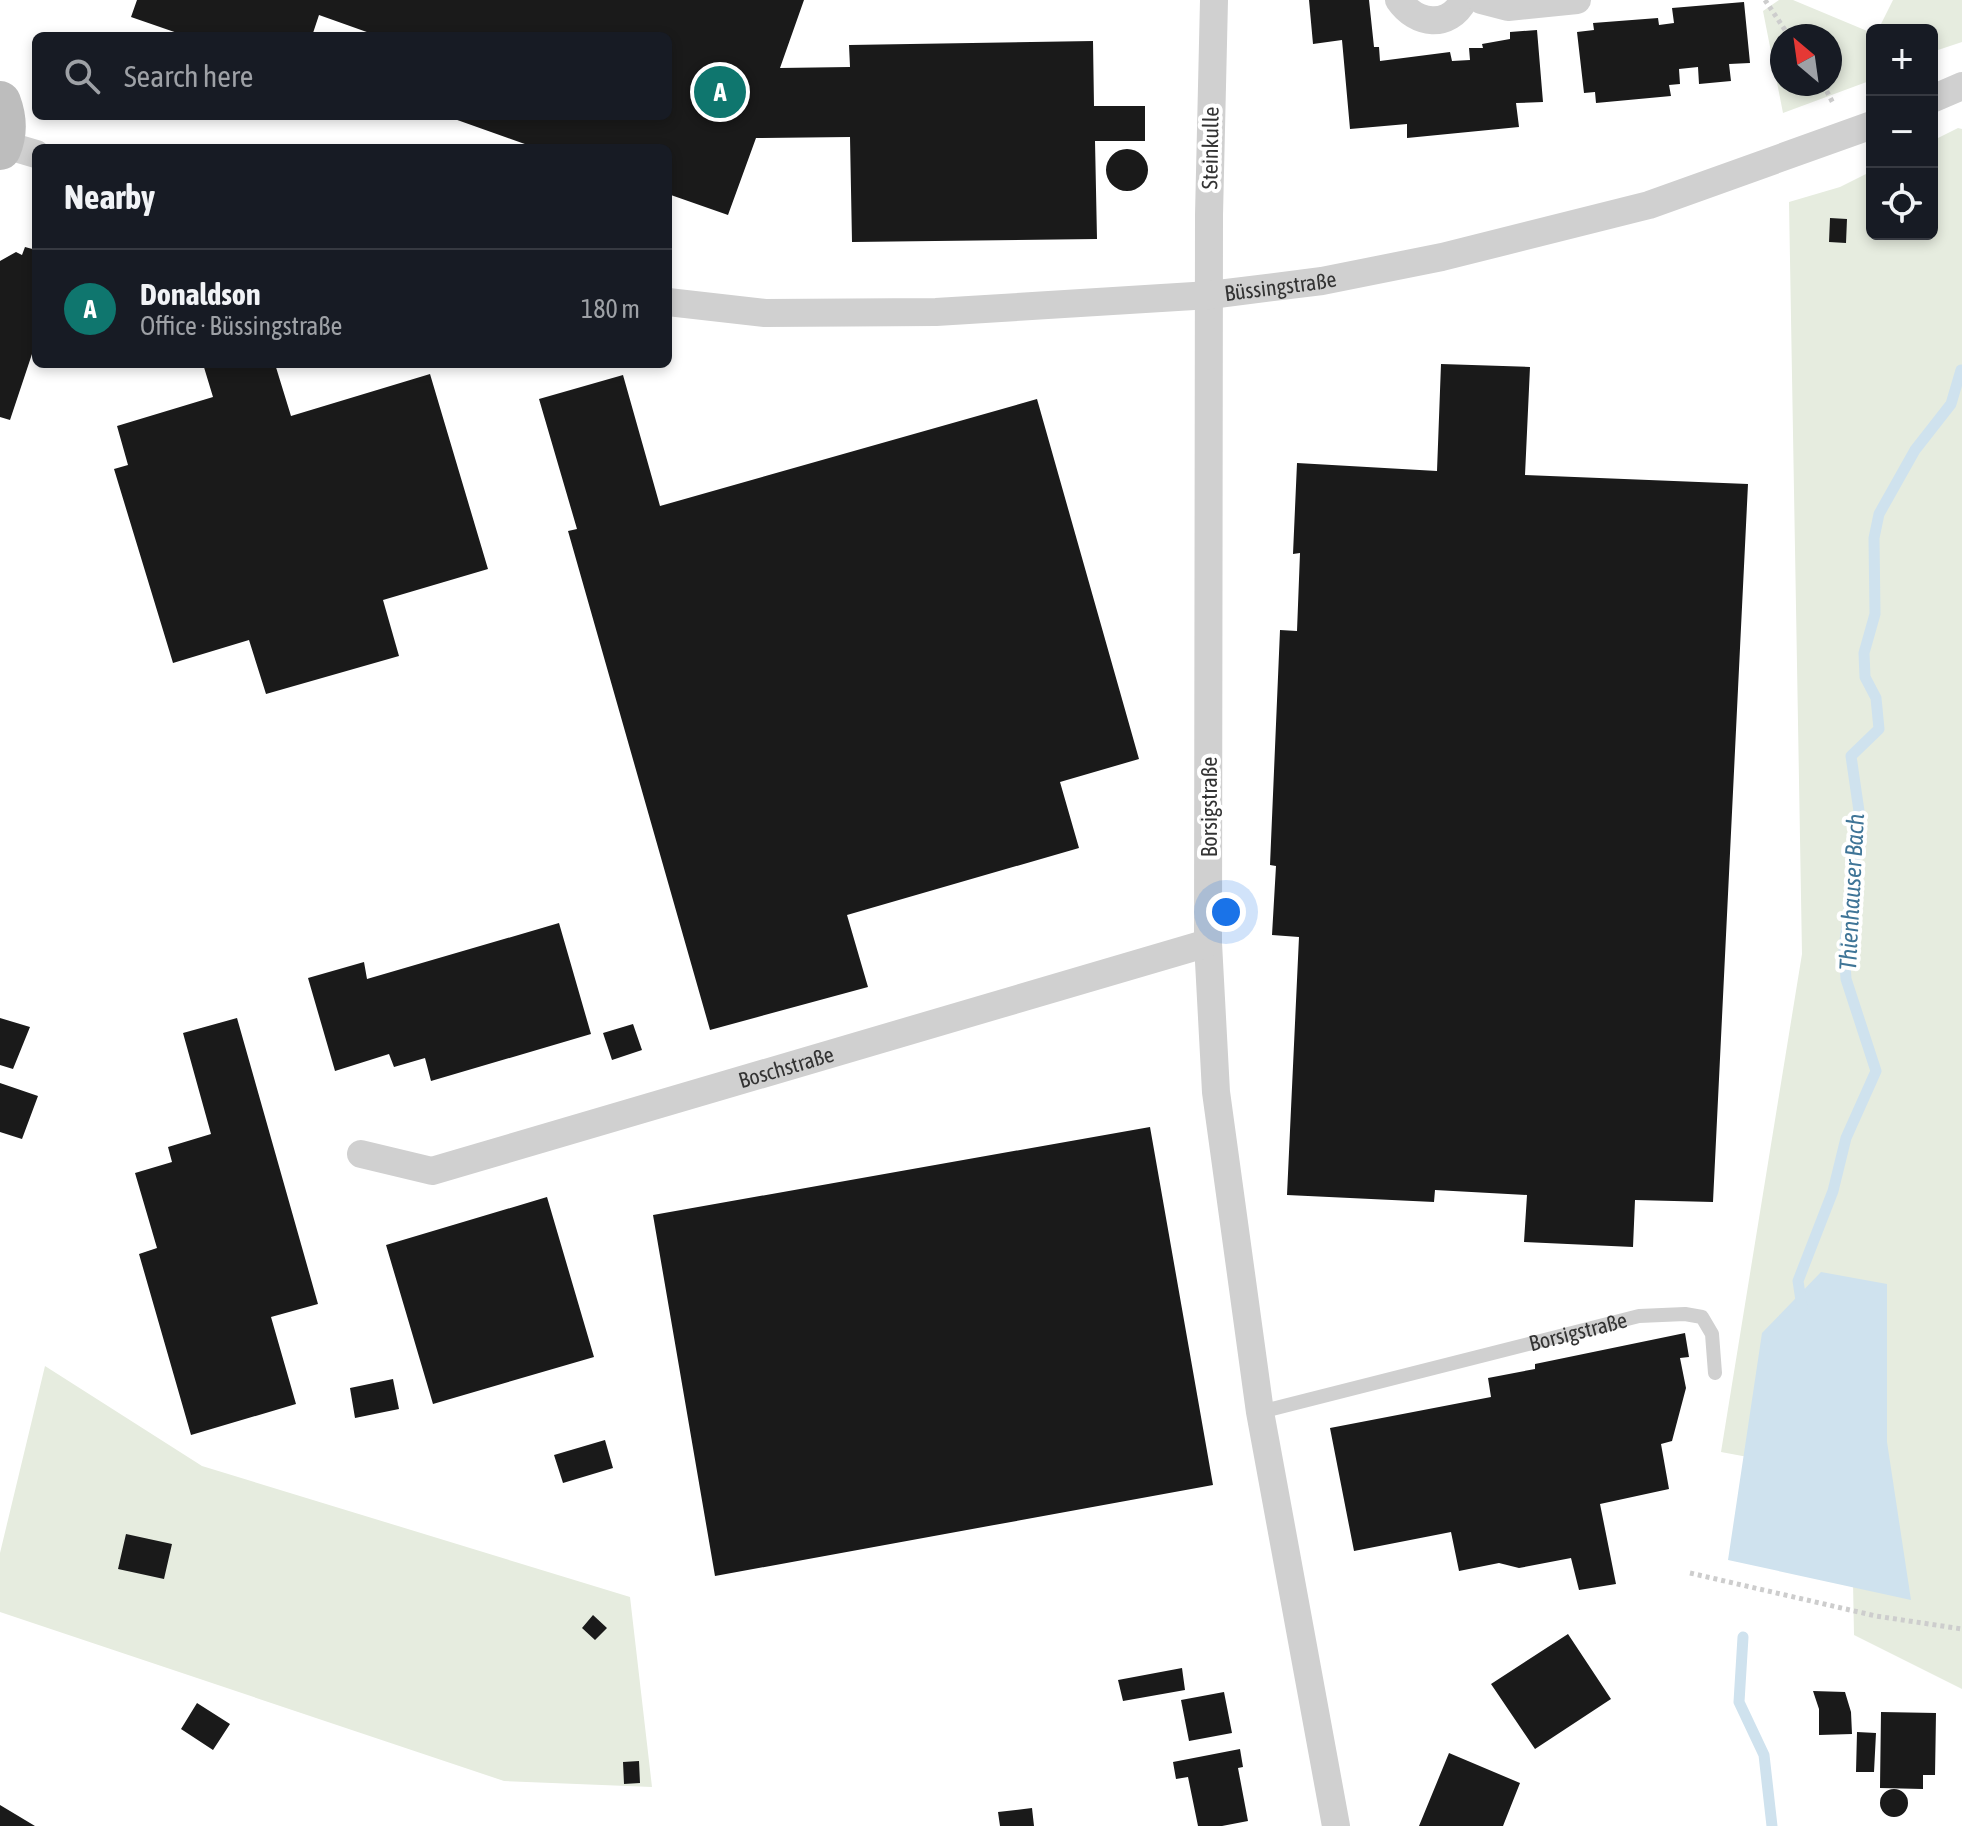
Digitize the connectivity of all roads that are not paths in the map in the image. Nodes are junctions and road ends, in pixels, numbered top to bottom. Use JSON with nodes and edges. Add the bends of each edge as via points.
{"nodes":[{"id":1,"x":1214,"y":0,"type":"edge"},
{"id":2,"x":1399,"y":0,"type":"edge"},
{"id":3,"x":1464,"y":0,"type":"edge"},
{"id":4,"x":1481,"y":0,"type":"edge"},
{"id":5,"x":1577,"y":0,"type":"edge"},
{"id":6,"x":1962,"y":86,"type":"edge"},
{"id":7,"x":1938,"y":96,"type":"edge"},
{"id":8,"x":0,"y":102,"type":"edge"},
{"id":9,"x":1866,"y":127,"type":"edge"},
{"id":10,"x":13,"y":149,"type":"edge"},
{"id":11,"x":1210,"y":295,"type":"junction"},
{"id":12,"x":672,"y":302,"type":"edge"},
{"id":13,"x":1208,"y":943,"type":"junction"},
{"id":14,"x":361,"y":1154,"type":"dead end"},
{"id":15,"x":1715,"y":1373,"type":"dead end"},
{"id":16,"x":1260,"y":1412,"type":"junction"},
{"id":17,"x":1336,"y":1826,"type":"edge"}],
"edges":[{"from":1,"to":11,"type":"street","name":"Steinkulle"},
{"from":2,"to":3,"type":"street","via":[[1406,11],[1428,21],[1452,15]]},
{"from":4,"to":5,"type":"street","via":[[1508,7]]},
{"from":6,"to":7,"type":"street"},
{"from":8,"to":10,"type":"main road"},
{"from":9,"to":11,"type":"street","name":"Büssingstraße","via":[[1649,205],[1442,257]]},
{"from":11,"to":12,"type":"street","name":"Büssingstraße","via":[[936,312],[765,313]]},
{"from":11,"to":13,"type":"street","name":"Borsigstraße"},
{"from":13,"to":14,"type":"street","name":"Boschstraße","via":[[432,1171]]},
{"from":13,"to":16,"type":"street","name":"Borsigstraße","via":[[1216,1092]]},
{"from":15,"to":16,"type":"lane","name":"Borsigstraße","via":[[1712,1334],[1702,1317],[1639,1316]]},
{"from":16,"to":17,"type":"street","name":"Borsigstraße"}]}
